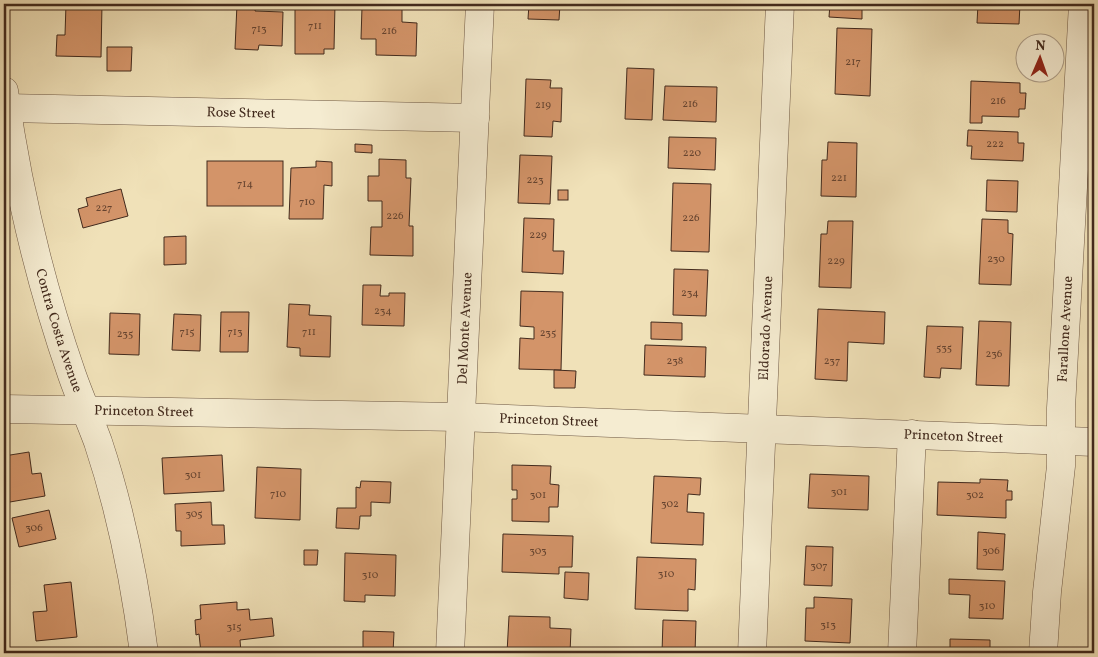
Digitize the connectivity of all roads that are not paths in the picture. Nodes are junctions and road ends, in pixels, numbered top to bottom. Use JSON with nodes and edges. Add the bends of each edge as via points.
{"nodes":[{"id":1,"x":480,"y":4,"type":"edge"},
{"id":2,"x":780,"y":4,"type":"edge"},
{"id":3,"x":1083,"y":4,"type":"edge"},
{"id":4,"x":5,"y":100,"type":"edge"},
{"id":5,"x":475,"y":118,"type":"junction"},
{"id":6,"x":4,"y":409,"type":"edge"},
{"id":7,"x":86,"y":411,"type":"junction"},
{"id":8,"x":459,"y":417,"type":"junction"},
{"id":9,"x":761,"y":428,"type":"junction"},
{"id":10,"x":912,"y":434,"type":"junction"},
{"id":11,"x":1060,"y":440,"type":"junction"},
{"id":12,"x":1094,"y":442,"type":"edge"},
{"id":13,"x":144,"y":653,"type":"edge"},
{"id":14,"x":450,"y":653,"type":"edge"},
{"id":15,"x":752,"y":653,"type":"edge"},
{"id":16,"x":902,"y":653,"type":"edge"},
{"id":17,"x":1043,"y":653,"type":"edge"}],
"edges":[{"from":1,"to":5,"type":"street","name":"Del Monte Avenue"},
{"from":2,"to":9,"type":"street","name":"Eldorado Avenue"},
{"from":3,"to":11,"type":"street","name":"Farallone Avenue"},
{"from":4,"to":5,"type":"street","name":"Rose Street"},
{"from":4,"to":7,"type":"street","name":"Contra Costa Avenue","via":[[31,230],[72,375]]},
{"from":5,"to":8,"type":"street","name":"Del Monte Avenue"},
{"from":6,"to":7,"type":"street","name":"Princeton Street"},
{"from":7,"to":8,"type":"street","name":"Princeton Street"},
{"from":7,"to":13,"type":"street","name":"Contra Costa Avenue","via":[[120,516]]},
{"from":8,"to":9,"type":"street","name":"Princeton Street"},
{"from":8,"to":14,"type":"street","name":"Del Monte Avenue"},
{"from":9,"to":10,"type":"street","name":"Princeton Street"},
{"from":9,"to":15,"type":"street","name":"Eldorado Avenue"},
{"from":10,"to":11,"type":"street","name":"Princeton Street"},
{"from":10,"to":16,"type":"street"},
{"from":11,"to":12,"type":"street","name":"Princeton Street"},
{"from":11,"to":17,"type":"street","name":"Farallone Avenue","via":[[1061,466]]}]}
